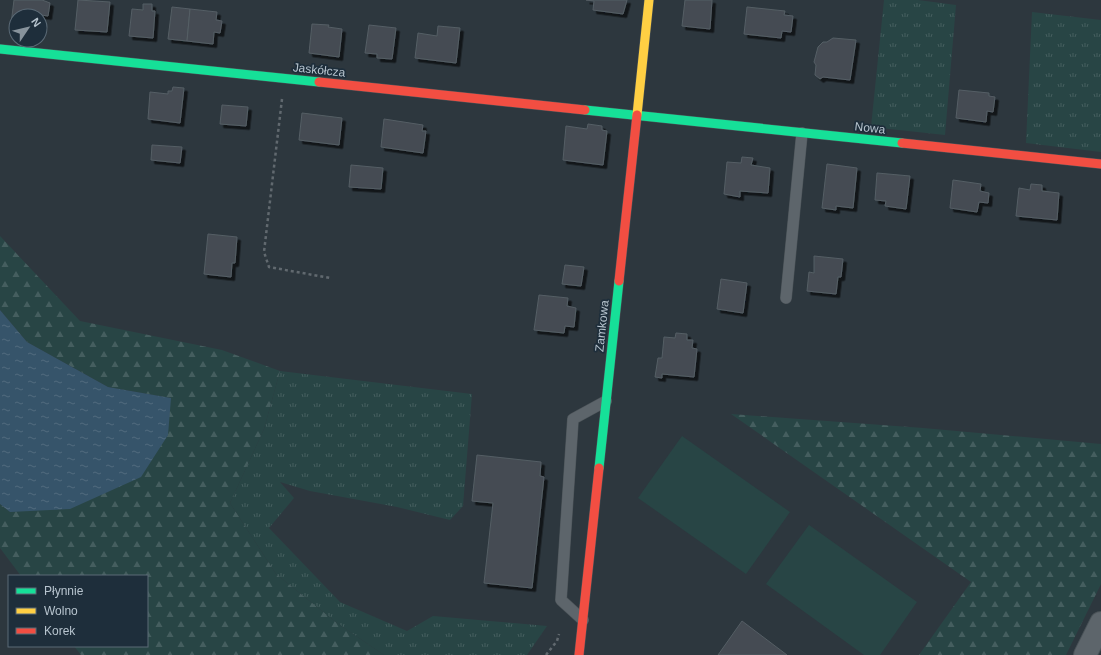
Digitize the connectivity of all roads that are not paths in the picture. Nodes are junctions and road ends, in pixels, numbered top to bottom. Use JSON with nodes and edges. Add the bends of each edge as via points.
{"nodes":[{"id":1,"x":649,"y":0,"type":"edge"},
{"id":2,"x":0,"y":49,"type":"edge"},
{"id":3,"x":636,"y":116,"type":"junction"},
{"id":4,"x":802,"y":133,"type":"junction"},
{"id":5,"x":1101,"y":164,"type":"edge"},
{"id":6,"x":786,"y":298,"type":"dead end"},
{"id":7,"x":606,"y":401,"type":"junction"},
{"id":8,"x":583,"y":620,"type":"junction"},
{"id":9,"x":1101,"y":623,"type":"edge"},
{"id":10,"x":579,"y":655,"type":"edge"},
{"id":11,"x":1085,"y":655,"type":"edge"}],
"edges":[{"from":1,"to":3,"type":"street","name":"Zamkowa"},
{"from":2,"to":3,"type":"street","name":"Jaskółcza"},
{"from":3,"to":4,"type":"street","name":"Nowa"},
{"from":3,"to":7,"type":"street","name":"Zamkowa"},
{"from":4,"to":5,"type":"street","name":"Nowa"},
{"from":4,"to":6,"type":"lane"},
{"from":7,"to":8,"type":"street","name":"Zamkowa"},
{"from":7,"to":8,"type":"lane","via":[[573,419],[560,600]]},
{"from":8,"to":10,"type":"street","name":"Zamkowa"},
{"from":9,"to":11,"type":"street"}]}
